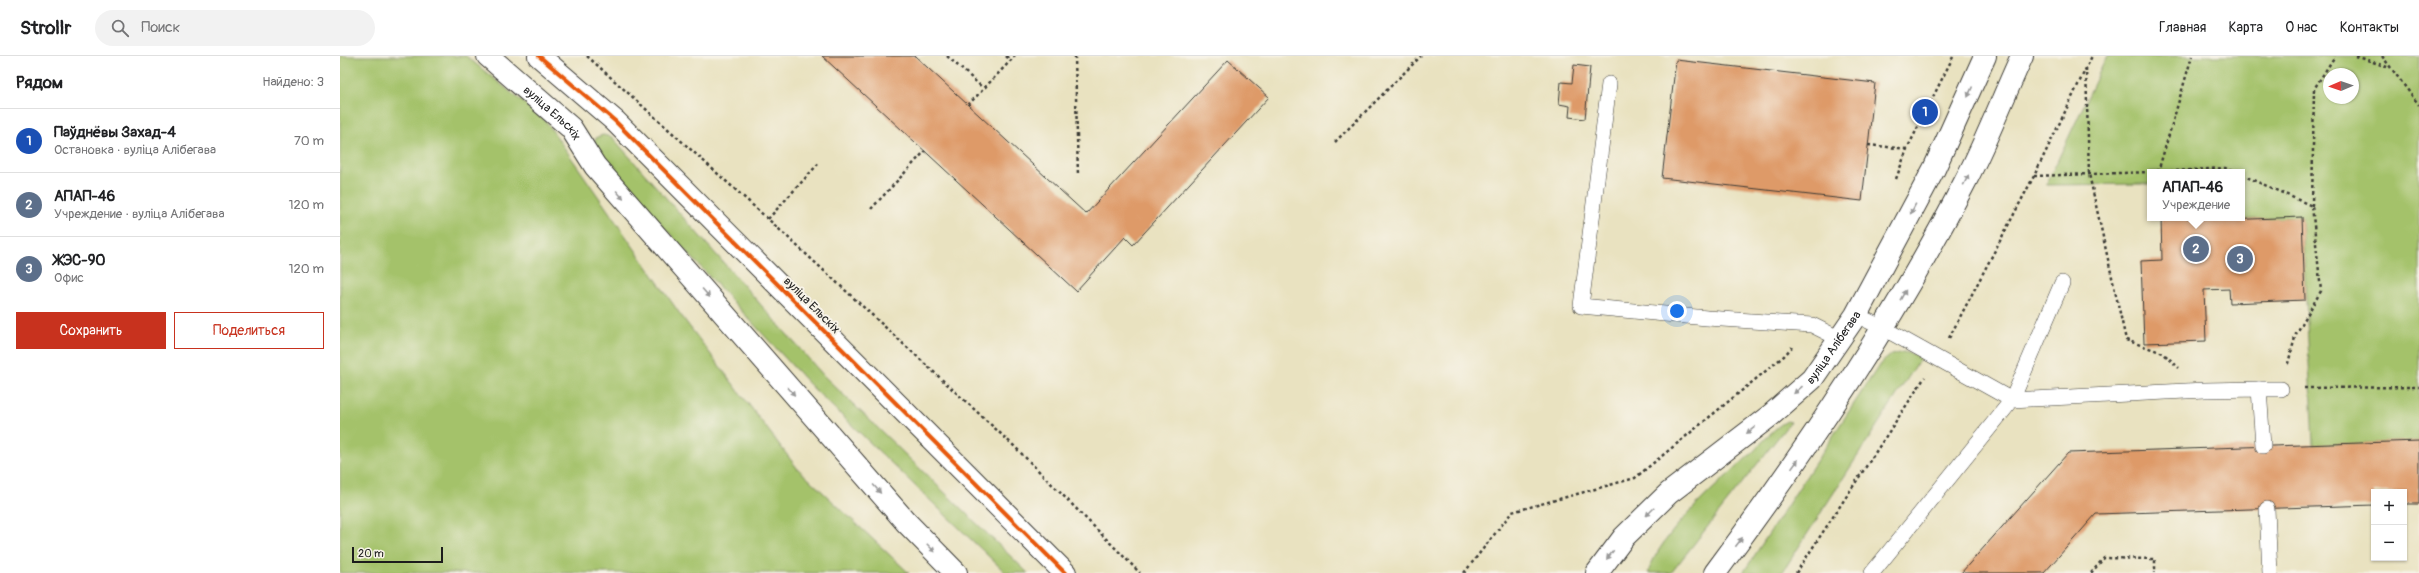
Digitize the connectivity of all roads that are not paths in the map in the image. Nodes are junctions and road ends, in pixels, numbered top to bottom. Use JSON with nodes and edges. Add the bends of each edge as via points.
{"nodes":[{"id":1,"x":488,"y":56,"type":"edge"},
{"id":2,"x":539,"y":56,"type":"edge"},
{"id":3,"x":1985,"y":56,"type":"edge"},
{"id":4,"x":2022,"y":56,"type":"edge"},
{"id":5,"x":1609,"y":84,"type":"dead end"},
{"id":6,"x":2062,"y":283,"type":"dead end"},
{"id":7,"x":1856,"y":315,"type":"junction"},
{"id":8,"x":1883,"y":328,"type":"junction"},
{"id":9,"x":1840,"y":339,"type":"junction"},
{"id":10,"x":2281,"y":389,"type":"road end"},
{"id":11,"x":2259,"y":390,"type":"junction"},
{"id":12,"x":2012,"y":400,"type":"junction"},
{"id":13,"x":2263,"y":446,"type":"dead end"},
{"id":14,"x":2267,"y":509,"type":"dead end"},
{"id":15,"x":956,"y":573,"type":"edge"},
{"id":16,"x":1065,"y":573,"type":"edge"},
{"id":17,"x":1597,"y":573,"type":"edge"},
{"id":18,"x":1715,"y":573,"type":"edge"},
{"id":19,"x":1872,"y":573,"type":"edge"},
{"id":20,"x":2270,"y":573,"type":"edge"}],
"edges":[{"from":1,"to":15,"type":"street","name":"вуліца Ельскіх","one_way":true,"via":[[571,128],[605,178],[906,522]]},
{"from":2,"to":16,"type":"street","name":"вуліца Ельскіх","via":[[615,121]]},
{"from":3,"to":7,"type":"street","name":"вуліца Алібегава","one_way":true,"via":[[1934,169]]},
{"from":8,"to":4,"type":"street","one_way":true,"via":[[1967,180]]},
{"from":5,"to":9,"type":"lane","via":[[1581,306],[1812,325]]},
{"from":6,"to":12,"type":"lane"},
{"from":7,"to":8,"type":"lane"},
{"from":7,"to":9,"type":"street","name":"вуліца Алібегава"},
{"from":8,"to":12,"type":"lane"},
{"from":18,"to":8,"type":"street","one_way":true,"via":[[1811,440]]},
{"from":9,"to":17,"type":"street","name":"вуліца Алібегава","one_way":true,"via":[[1812,379],[1771,415],[1669,493],[1624,537]]},
{"from":10,"to":11,"type":"lane"},
{"from":11,"to":12,"type":"lane","via":[[2205,390]]},
{"from":11,"to":13,"type":"lane"},
{"from":12,"to":19,"type":"lane"},
{"from":14,"to":20,"type":"lane"}]}
